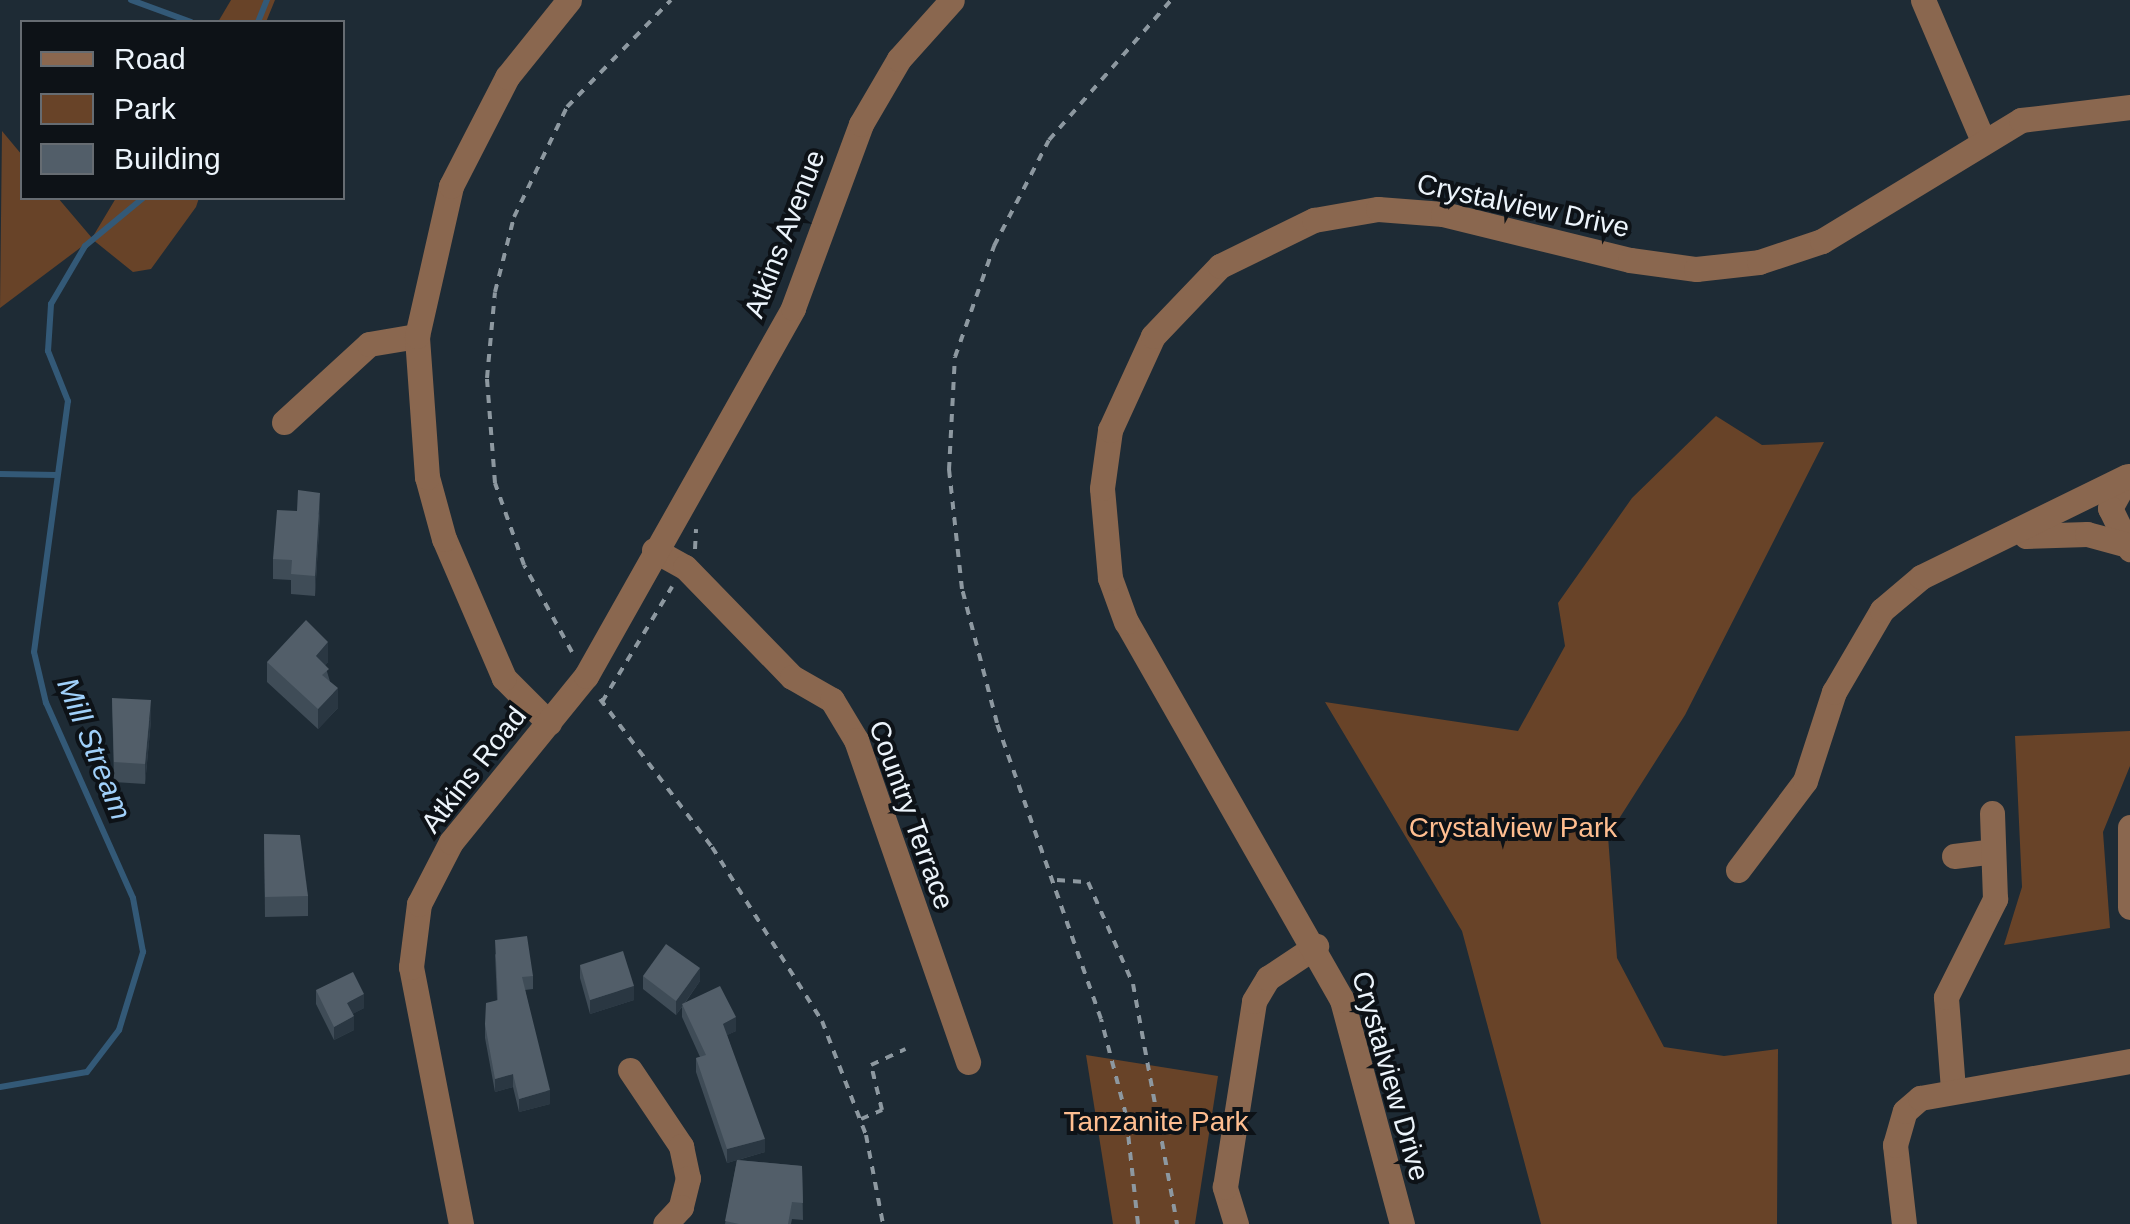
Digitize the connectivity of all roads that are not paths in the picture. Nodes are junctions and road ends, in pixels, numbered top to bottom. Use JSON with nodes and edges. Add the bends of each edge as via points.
{"nodes":[{"id":1,"x":568,"y":0,"type":"edge"},
{"id":2,"x":952,"y":0,"type":"edge"},
{"id":3,"x":1923,"y":0,"type":"edge"},
{"id":4,"x":2130,"y":107,"type":"edge"},
{"id":5,"x":1982,"y":138,"type":"junction"},
{"id":6,"x":417,"y":336,"type":"junction"},
{"id":7,"x":284,"y":422,"type":"dead end"},
{"id":8,"x":2127,"y":476,"type":"edge"},
{"id":9,"x":2002,"y":540,"type":"junction"},
{"id":10,"x":2127,"y":547,"type":"edge"},
{"id":11,"x":654,"y":550,"type":"junction"},
{"id":12,"x":549,"y":722,"type":"junction"},
{"id":13,"x":1992,"y":813,"type":"dead end"},
{"id":14,"x":2130,"y":826,"type":"edge"},
{"id":15,"x":1993,"y":851,"type":"junction"},
{"id":16,"x":1954,"y":856,"type":"dead end"},
{"id":17,"x":1738,"y":870,"type":"dead end"},
{"id":18,"x":2130,"y":908,"type":"edge"},
{"id":19,"x":1316,"y":946,"type":"junction"},
{"id":20,"x":2130,"y":1060,"type":"edge"},
{"id":21,"x":968,"y":1062,"type":"dead end"},
{"id":22,"x":630,"y":1070,"type":"dead end"},
{"id":23,"x":1953,"y":1089,"type":"junction"},
{"id":24,"x":461,"y":1224,"type":"edge"},
{"id":25,"x":666,"y":1224,"type":"edge"},
{"id":26,"x":1236,"y":1224,"type":"edge"},
{"id":27,"x":1402,"y":1224,"type":"edge"},
{"id":28,"x":1904,"y":1224,"type":"edge"}],
"edges":[{"from":1,"to":6,"type":"street","via":[[508,76],[458,170]]},
{"from":2,"to":11,"type":"street","name":"Atkins Avenue","via":[[900,58],[860,124],[793,308]]},
{"from":3,"to":5,"type":"street"},
{"from":4,"to":5,"type":"street","name":"Crystalview Drive","via":[[2062,109]]},
{"from":5,"to":19,"type":"street","name":"Crystalview Drive","via":[[1822,241],[1758,262],[1696,269],[1630,260],[1444,214],[1378,209],[1314,220],[1220,266],[1153,336],[1110,430],[1102,488],[1110,578],[1144,656]]},
{"from":6,"to":7,"type":"street","via":[[369,344]]},
{"from":6,"to":12,"type":"street","via":[[427,478],[444,539],[504,678]]},
{"from":8,"to":9,"type":"street"},
{"from":8,"to":10,"type":"street","via":[[2110,508]]},
{"from":9,"to":10,"type":"street","via":[[2058,532]]},
{"from":9,"to":17,"type":"street","via":[[1921,577],[1882,610],[1834,692],[1805,781]]},
{"from":11,"to":12,"type":"street","name":"Atkins Road"},
{"from":11,"to":21,"type":"street","name":"Country Terrace","via":[[685,567],[792,677],[832,700],[856,740]]},
{"from":12,"to":24,"type":"street","name":"Atkins Road","via":[[451,842],[419,904],[410,967]]},
{"from":13,"to":15,"type":"street"},
{"from":14,"to":18,"type":"street"},
{"from":15,"to":16,"type":"street"},
{"from":15,"to":23,"type":"street","via":[[1995,899],[1946,997]]},
{"from":19,"to":26,"type":"street","via":[[1268,978],[1254,1000],[1225,1187]]},
{"from":19,"to":27,"type":"street","name":"Crystalview Drive","via":[[1342,1000]]},
{"from":20,"to":23,"type":"street"},
{"from":22,"to":25,"type":"street","via":[[681,1146],[688,1178]]},
{"from":23,"to":28,"type":"street","via":[[1920,1098],[1897,1128]]}]}
